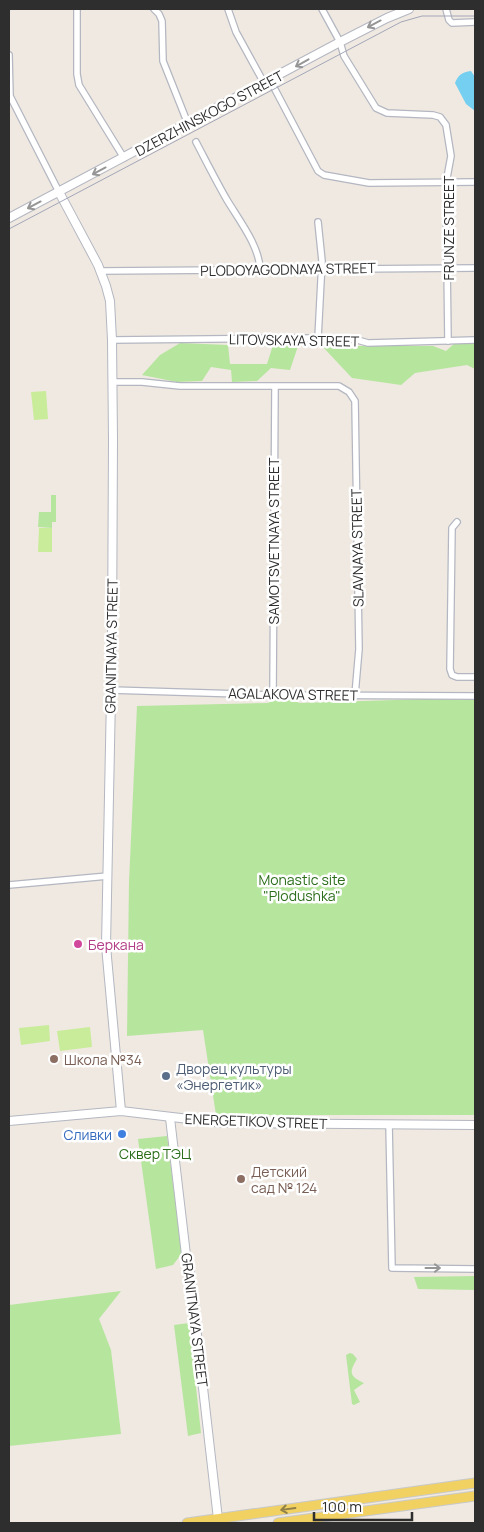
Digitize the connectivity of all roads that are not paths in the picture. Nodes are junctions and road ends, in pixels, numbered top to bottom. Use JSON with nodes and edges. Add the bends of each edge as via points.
{"nodes":[{"id":1,"x":77,"y":9,"type":"edge"},
{"id":2,"x":154,"y":9,"type":"edge"},
{"id":3,"x":228,"y":9,"type":"edge"},
{"id":4,"x":322,"y":9,"type":"edge"},
{"id":5,"x":409,"y":9,"type":"edge"},
{"id":6,"x":446,"y":9,"type":"edge"},
{"id":7,"x":475,"y":22,"type":"edge"},
{"id":8,"x":340,"y":42,"type":"junction"},
{"id":9,"x":9,"y":55,"type":"edge"},
{"id":10,"x":267,"y":82,"type":"junction"},
{"id":11,"x":188,"y":124,"type":"junction"},
{"id":12,"x":196,"y":142,"type":"dead end"},
{"id":13,"x":124,"y":158,"type":"junction"},
{"id":14,"x":475,"y":182,"type":"edge"},
{"id":15,"x":446,"y":183,"type":"junction"},
{"id":16,"x":59,"y":192,"type":"junction"},
{"id":17,"x":9,"y":218,"type":"edge"},
{"id":18,"x":318,"y":222,"type":"dead end"},
{"id":19,"x":447,"y":267,"type":"junction"},
{"id":20,"x":475,"y":268,"type":"edge"},
{"id":21,"x":322,"y":269,"type":"junction"},
{"id":22,"x":260,"y":270,"type":"junction"},
{"id":23,"x":101,"y":271,"type":"junction"},
{"id":24,"x":318,"y":338,"type":"junction"},
{"id":25,"x":112,"y":340,"type":"junction"},
{"id":26,"x":475,"y":340,"type":"edge"},
{"id":27,"x":448,"y":341,"type":"junction"},
{"id":28,"x":113,"y":382,"type":"junction"},
{"id":29,"x":274,"y":388,"type":"junction"},
{"id":30,"x":457,"y":522,"type":"dead end"},
{"id":31,"x":475,"y":678,"type":"edge"},
{"id":32,"x":111,"y":690,"type":"junction"},
{"id":33,"x":273,"y":695,"type":"junction"},
{"id":34,"x":355,"y":695,"type":"junction"},
{"id":35,"x":475,"y":696,"type":"edge"},
{"id":36,"x":108,"y":876,"type":"junction"},
{"id":37,"x":9,"y":885,"type":"edge"},
{"id":38,"x":121,"y":1111,"type":"junction"},
{"id":39,"x":170,"y":1118,"type":"junction"},
{"id":40,"x":9,"y":1121,"type":"edge"},
{"id":41,"x":389,"y":1124,"type":"junction"},
{"id":42,"x":475,"y":1125,"type":"edge"},
{"id":43,"x":475,"y":1269,"type":"edge"},
{"id":44,"x":475,"y":1484,"type":"edge"},
{"id":45,"x":475,"y":1496,"type":"edge"},
{"id":46,"x":218,"y":1521,"type":"edge"},
{"id":47,"x":187,"y":1523,"type":"edge"},
{"id":48,"x":278,"y":1523,"type":"edge"}],
"edges":[{"from":1,"to":13,"type":"street","via":[[79,84]]},
{"from":2,"to":11,"type":"street","via":[[162,21],[162,61]]},
{"from":3,"to":10,"type":"street","via":[[236,32]]},
{"from":4,"to":8,"type":"street"},
{"from":5,"to":8,"type":"street","name":"DZERZHINSKOGO STREET","one_way":true},
{"from":6,"to":7,"type":"street","via":[[452,23]]},
{"from":8,"to":10,"type":"street","name":"DZERZHINSKOGO STREET","one_way":true},
{"from":8,"to":15,"type":"street","name":"FRUNZE STREET","via":[[356,78],[380,111],[440,117],[446,125],[451,156]]},
{"from":9,"to":16,"type":"street","via":[[10,96]]},
{"from":10,"to":11,"type":"street","name":"DZERZHINSKOGO STREET"},
{"from":10,"to":15,"type":"street","via":[[318,171],[330,178],[369,183]]},
{"from":11,"to":13,"type":"street","name":"DZERZHINSKOGO STREET"},
{"from":12,"to":22,"type":"street","via":[[244,226],[258,255]]},
{"from":13,"to":16,"type":"street","name":"DZERZHINSKOGO STREET","one_way":true},
{"from":14,"to":15,"type":"street"},
{"from":15,"to":19,"type":"street","name":"FRUNZE STREET"},
{"from":16,"to":17,"type":"street","name":"DZERZHINSKOGO STREET","one_way":true},
{"from":16,"to":23,"type":"street","name":"GRANITNAYA STREET"},
{"from":18,"to":21,"type":"street"},
{"from":19,"to":20,"type":"street","name":"PLODOYAGODNAYA STREET"},
{"from":19,"to":21,"type":"street","name":"PLODOYAGODNAYA STREET"},
{"from":19,"to":27,"type":"street","name":"FRUNZE STREET"},
{"from":21,"to":22,"type":"street","name":"PLODOYAGODNAYA STREET"},
{"from":21,"to":24,"type":"street"},
{"from":22,"to":23,"type":"street","name":"PLODOYAGODNAYA STREET"},
{"from":23,"to":25,"type":"street","name":"GRANITNAYA STREET","via":[[110,301]]},
{"from":24,"to":25,"type":"street","name":"LITOVSKAYA STREET"},
{"from":24,"to":27,"type":"street","name":"LITOVSKAYA STREET","via":[[354,339],[368,343]]},
{"from":25,"to":28,"type":"street","name":"GRANITNAYA STREET"},
{"from":26,"to":27,"type":"street","name":"LITOVSKAYA STREET"},
{"from":28,"to":29,"type":"street"},
{"from":28,"to":32,"type":"street","name":"GRANITNAYA STREET"},
{"from":29,"to":33,"type":"street","name":"SAMOTSVETNAYA STREET"},
{"from":29,"to":34,"type":"street","name":"SLAVNAYA STREET","via":[[339,386],[355,401],[359,648]]},
{"from":30,"to":31,"type":"street","via":[[452,528],[450,670],[457,677]]},
{"from":32,"to":33,"type":"street","name":"AGALAKOVA STREET"},
{"from":32,"to":36,"type":"street","name":"GRANITNAYA STREET"},
{"from":33,"to":34,"type":"street","name":"AGALAKOVA STREET"},
{"from":34,"to":35,"type":"street","name":"AGALAKOVA STREET"},
{"from":36,"to":37,"type":"street"},
{"from":36,"to":38,"type":"street","name":"GRANITNAYA STREET","via":[[106,946]]},
{"from":38,"to":39,"type":"street","name":"ENERGETIKOV STREET"},
{"from":38,"to":40,"type":"street","name":"ENERGETIKOV STREET"},
{"from":39,"to":41,"type":"street","name":"ENERGETIKOV STREET","via":[[223,1123]]},
{"from":39,"to":46,"type":"street","name":"GRANITNAYA STREET"},
{"from":41,"to":42,"type":"street","name":"ENERGETIKOV STREET"},
{"from":41,"to":43,"type":"street","one_way":true,"via":[[392,1268]]},
{"from":44,"to":46,"type":"main road","one_way":true},
{"from":45,"to":48,"type":"main road"},
{"from":46,"to":47,"type":"main road"}]}
